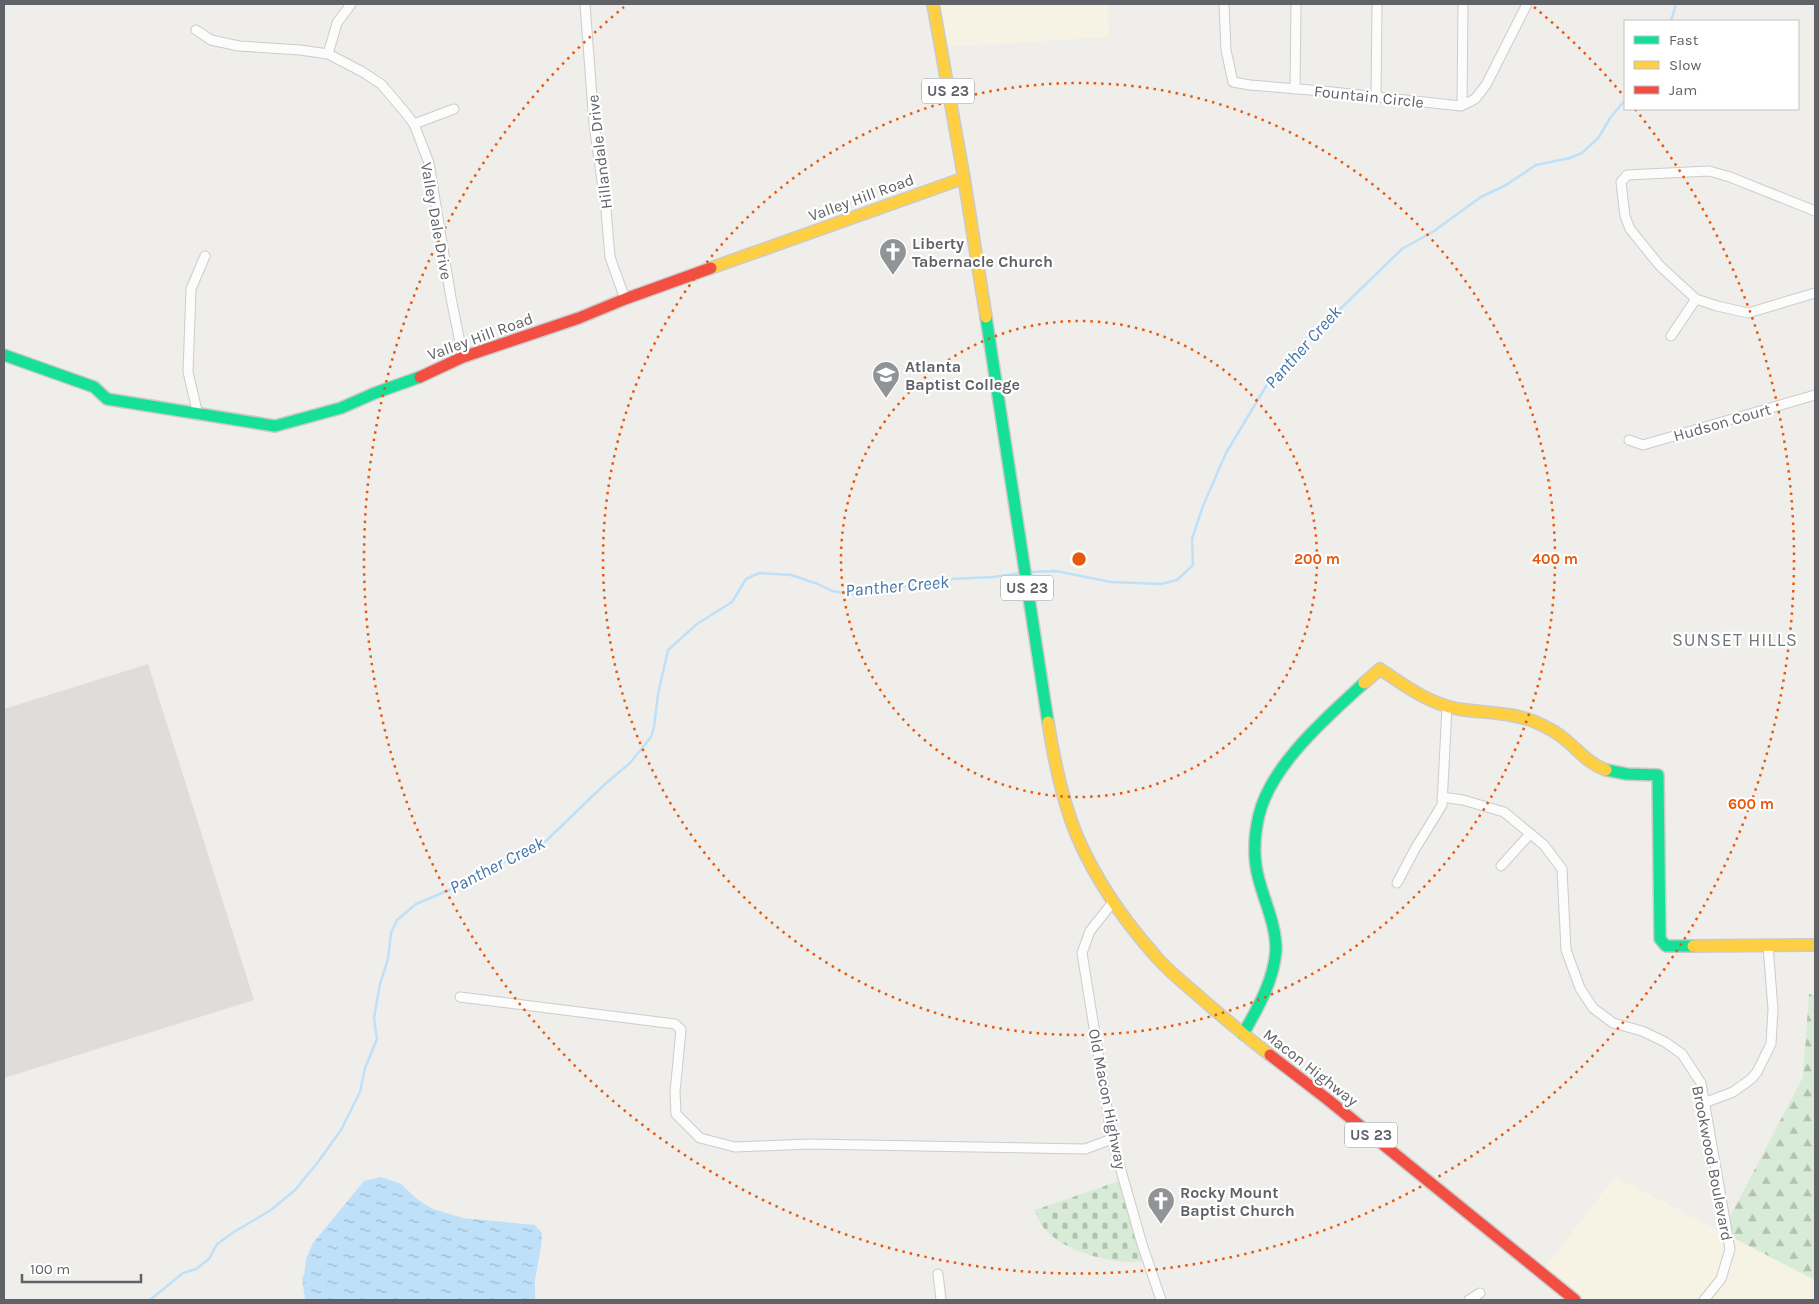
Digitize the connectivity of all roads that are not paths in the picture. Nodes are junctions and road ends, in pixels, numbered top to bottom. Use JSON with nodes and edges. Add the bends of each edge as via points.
{"nodes":[{"id":1,"x":351,"y":4,"type":"edge"},
{"id":2,"x":585,"y":4,"type":"edge"},
{"id":3,"x":933,"y":4,"type":"edge"},
{"id":4,"x":1224,"y":4,"type":"edge"},
{"id":5,"x":1296,"y":4,"type":"edge"},
{"id":6,"x":1377,"y":4,"type":"edge"},
{"id":7,"x":1463,"y":4,"type":"edge"},
{"id":8,"x":1527,"y":4,"type":"edge"},
{"id":9,"x":196,"y":30,"type":"dead end"},
{"id":10,"x":328,"y":54,"type":"junction"},
{"id":11,"x":1295,"y":88,"type":"junction"},
{"id":12,"x":1376,"y":97,"type":"junction"},
{"id":13,"x":1462,"y":105,"type":"junction"},
{"id":14,"x":454,"y":109,"type":"dead end"},
{"id":15,"x":414,"y":124,"type":"junction"},
{"id":16,"x":964,"y":178,"type":"junction"},
{"id":17,"x":1815,"y":211,"type":"edge"},
{"id":18,"x":204,"y":256,"type":"dead end"},
{"id":19,"x":1815,"y":293,"type":"edge"},
{"id":20,"x":625,"y":298,"type":"junction"},
{"id":21,"x":1696,"y":299,"type":"junction"},
{"id":22,"x":1671,"y":336,"type":"dead end"},
{"id":23,"x":4,"y":355,"type":"edge"},
{"id":24,"x":463,"y":357,"type":"junction"},
{"id":25,"x":1815,"y":395,"type":"edge"},
{"id":26,"x":198,"y":415,"type":"junction"},
{"id":27,"x":1629,"y":440,"type":"dead end"},
{"id":28,"x":1447,"y":707,"type":"junction"},
{"id":29,"x":1442,"y":797,"type":"junction"},
{"id":30,"x":1530,"y":834,"type":"junction"},
{"id":31,"x":1501,"y":866,"type":"dead end"},
{"id":32,"x":1398,"y":883,"type":"dead end"},
{"id":33,"x":1113,"y":902,"type":"junction"},
{"id":34,"x":1815,"y":945,"type":"edge"},
{"id":35,"x":1768,"y":946,"type":"junction"},
{"id":36,"x":460,"y":997,"type":"dead end"},
{"id":37,"x":1243,"y":1034,"type":"junction"},
{"id":38,"x":1704,"y":1103,"type":"junction"},
{"id":39,"x":1112,"y":1139,"type":"junction"},
{"id":40,"x":938,"y":1274,"type":"dead end"},
{"id":41,"x":1480,"y":1293,"type":"dead end"},
{"id":42,"x":941,"y":1300,"type":"edge"},
{"id":43,"x":1161,"y":1300,"type":"edge"},
{"id":44,"x":1468,"y":1300,"type":"edge"},
{"id":45,"x":1575,"y":1300,"type":"edge"},
{"id":46,"x":1704,"y":1300,"type":"edge"}],
"edges":[{"from":1,"to":10,"type":"street","via":[[338,23]]},
{"from":2,"to":20,"type":"street","name":"Hillandale Drive","via":[[594,124],[610,257]]},
{"from":3,"to":16,"type":"street","number":"US 23"},
{"from":4,"to":11,"type":"street","name":"Fountain Circle","via":[[1226,50],[1233,82]]},
{"from":5,"to":11,"type":"street"},
{"from":6,"to":12,"type":"street"},
{"from":7,"to":13,"type":"street"},
{"from":8,"to":13,"type":"street","via":[[1486,85],[1475,99]]},
{"from":9,"to":10,"type":"street","name":"Valley Dale Drive","via":[[211,40],[239,46]]},
{"from":10,"to":15,"type":"street","name":"Valley Dale Drive","via":[[381,84]]},
{"from":11,"to":12,"type":"street","name":"Fountain Circle"},
{"from":12,"to":13,"type":"street","name":"Fountain Circle"},
{"from":14,"to":15,"type":"street"},
{"from":15,"to":24,"type":"street","name":"Valley Dale Drive","via":[[429,163]]},
{"from":16,"to":20,"type":"street","name":"Valley Hill Road"},
{"from":16,"to":33,"type":"street","number":"US 23","via":[[1052,745],[1077,834]]},
{"from":17,"to":21,"type":"street","via":[[1709,171],[1627,175],[1621,182],[1630,229],[1660,266]]},
{"from":18,"to":26,"type":"street","via":[[191,289],[188,372]]},
{"from":19,"to":21,"type":"street","via":[[1748,313]]},
{"from":20,"to":24,"type":"street","name":"Valley Hill Road","via":[[579,318]]},
{"from":21,"to":22,"type":"street"},
{"from":23,"to":26,"type":"street","name":"Valley Hill Road","via":[[94,387],[107,399]]},
{"from":24,"to":26,"type":"street","name":"Valley Hill Road","via":[[341,408],[275,426]]},
{"from":25,"to":27,"type":"street","name":"Hudson Court","via":[[1643,445]]},
{"from":28,"to":29,"type":"street"},
{"from":28,"to":35,"type":"street","via":[[1514,715],[1535,722],[1564,739],[1586,760],[1602,769],[1658,775],[1660,939],[1666,946]]},
{"from":28,"to":37,"type":"street","via":[[1412,691],[1380,669],[1293,752],[1278,772],[1260,811],[1255,837],[1255,860],[1276,939],[1275,962],[1266,993]]},
{"from":29,"to":30,"type":"street","name":"Brookwood Boulevard","via":[[1504,812]]},
{"from":29,"to":32,"type":"street","via":[[1442,805]]},
{"from":30,"to":31,"type":"street"},
{"from":30,"to":38,"type":"street","name":"Brookwood Boulevard","via":[[1544,845],[1562,869],[1566,950],[1580,988],[1593,1008],[1613,1023],[1642,1031],[1682,1054],[1700,1083]]},
{"from":33,"to":37,"type":"street","name":"Macon Highway","number":"US 23","via":[[1140,939],[1168,969]]},
{"from":33,"to":39,"type":"street","name":"Old Macon Highway","via":[[1090,931],[1082,953]]},
{"from":34,"to":35,"type":"street"},
{"from":35,"to":38,"type":"street","via":[[1773,1009],[1771,1044],[1751,1079],[1732,1092]]},
{"from":36,"to":39,"type":"street","via":[[675,1024],[682,1030],[675,1092],[676,1114],[700,1138],[735,1147],[809,1144],[1085,1149]]},
{"from":37,"to":45,"type":"street","name":"Macon Highway","number":"US 23"},
{"from":38,"to":46,"type":"street","name":"Brookwood Boulevard","via":[[1730,1249],[1721,1279]]},
{"from":39,"to":43,"type":"street","name":"Old Macon Highway"},
{"from":40,"to":42,"type":"street"},
{"from":41,"to":44,"type":"street"}]}
